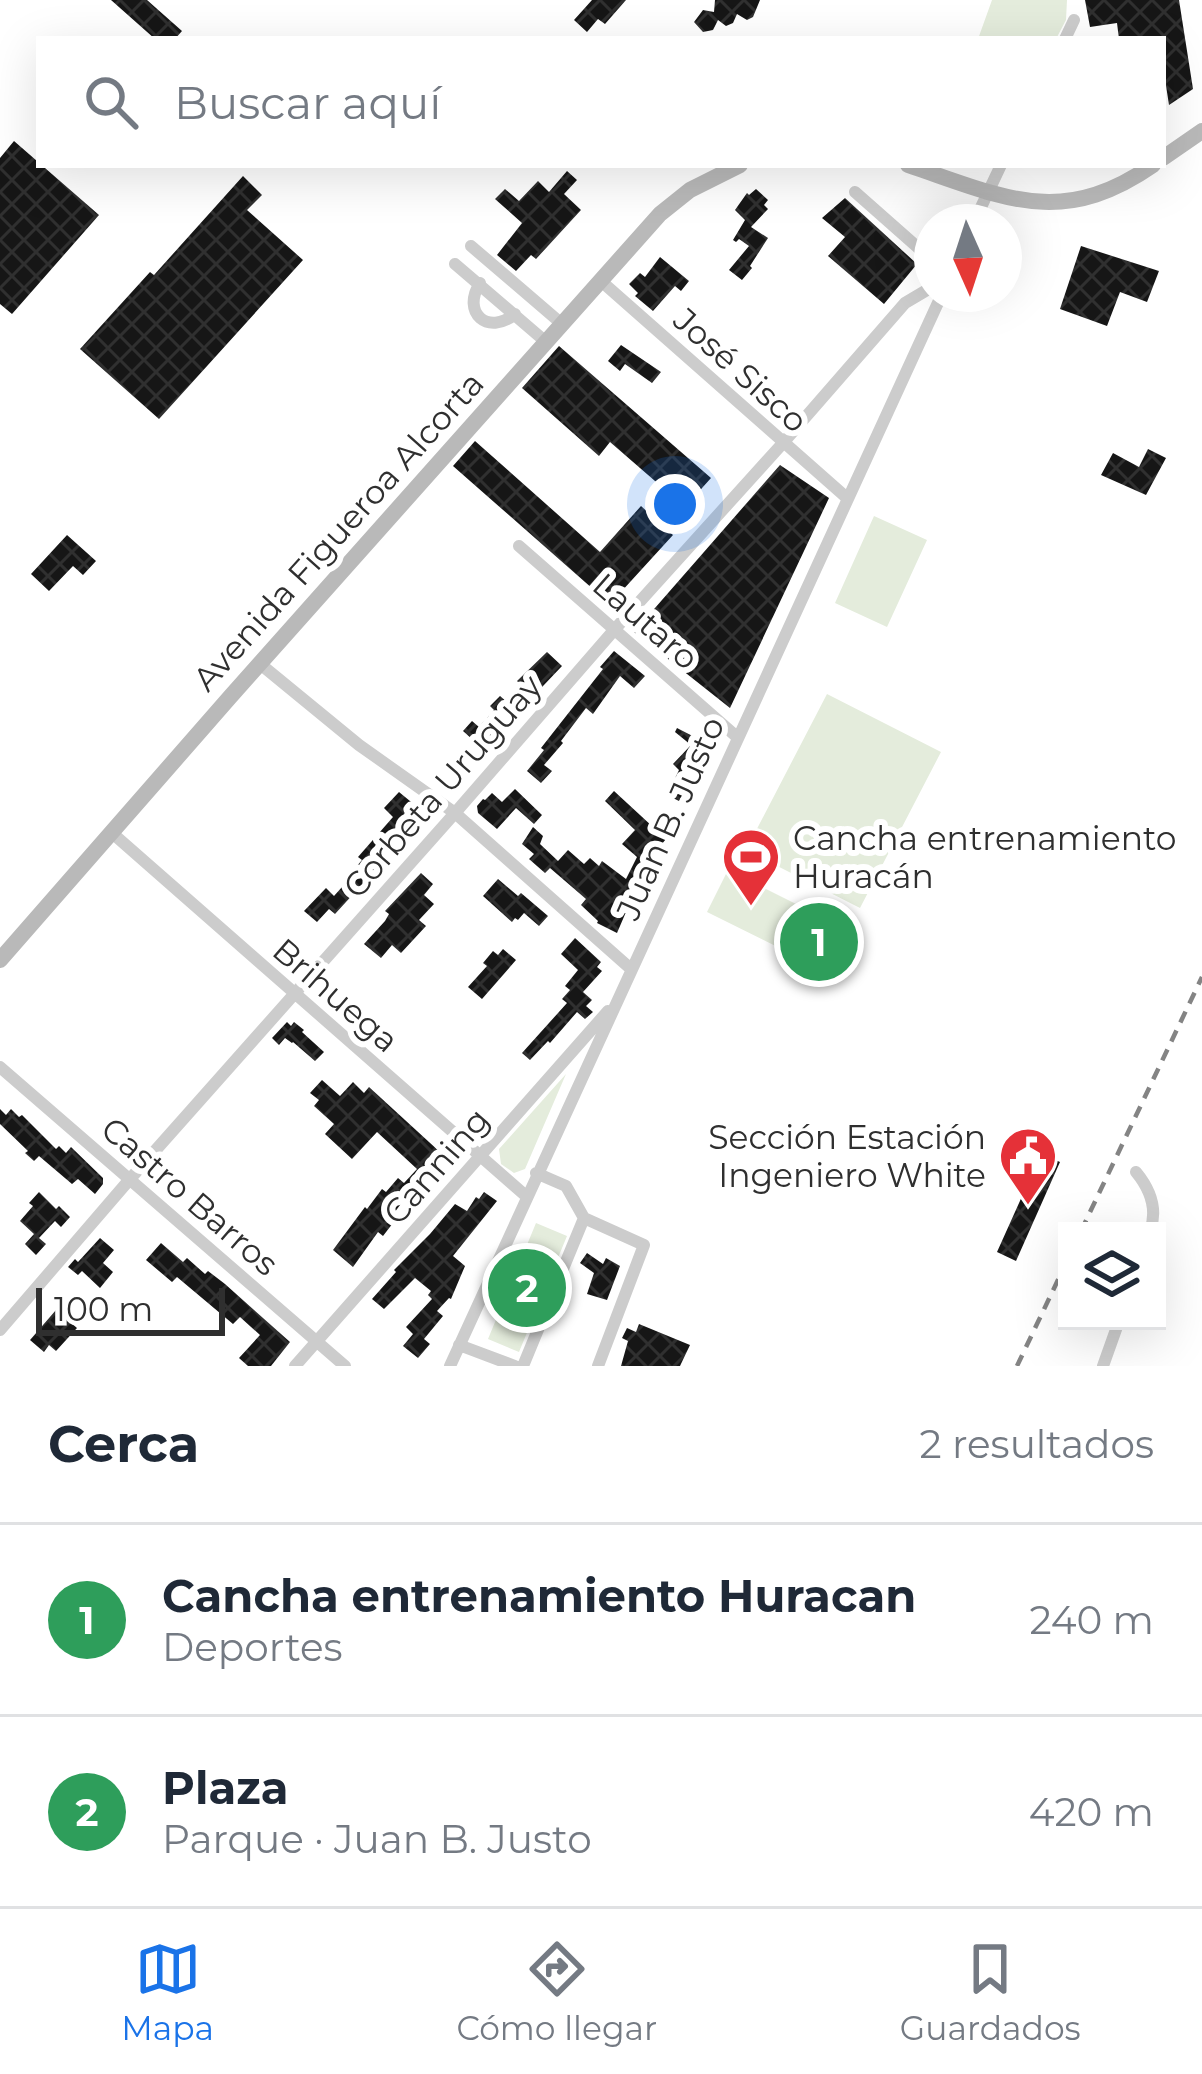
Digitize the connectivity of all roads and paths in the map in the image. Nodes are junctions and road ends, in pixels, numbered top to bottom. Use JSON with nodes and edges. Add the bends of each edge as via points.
{"nodes":[{"id":1,"x":1074,"y":20,"type":"dead end"},
{"id":2,"x":1066,"y":36,"type":"edge"},
{"id":3,"x":1202,"y":131,"type":"edge"},
{"id":4,"x":1167,"y":155,"type":"edge"},
{"id":5,"x":733,"y":168,"type":"edge"},
{"id":6,"x":917,"y":168,"type":"edge"},
{"id":7,"x":998,"y":168,"type":"edge"},
{"id":8,"x":1148,"y":168,"type":"edge"},
{"id":9,"x":855,"y":191,"type":"dead end"},
{"id":10,"x":987,"y":191,"type":"junction"},
{"id":11,"x":982,"y":204,"type":"edge"},
{"id":12,"x":914,"y":244,"type":"edge"},
{"id":13,"x":471,"y":246,"type":"dead end"},
{"id":14,"x":455,"y":264,"type":"dead end"},
{"id":15,"x":601,"y":281,"type":"junction"},
{"id":16,"x":479,"y":283,"type":"junction"},
{"id":17,"x":914,"y":297,"type":"edge"},
{"id":18,"x":934,"y":312,"type":"edge"},
{"id":19,"x":515,"y":314,"type":"junction"},
{"id":20,"x":562,"y":324,"type":"junction"},
{"id":21,"x":546,"y":342,"type":"junction"},
{"id":22,"x":783,"y":443,"type":"junction"},
{"id":23,"x":847,"y":498,"type":"junction"},
{"id":24,"x":519,"y":546,"type":"dead end"},
{"id":25,"x":615,"y":628,"type":"junction"},
{"id":26,"x":259,"y":664,"type":"junction"},
{"id":27,"x":737,"y":737,"type":"junction"},
{"id":28,"x":455,"y":813,"type":"junction"},
{"id":29,"x":111,"y":832,"type":"junction"},
{"id":30,"x":0,"y":960,"type":"edge"},
{"id":31,"x":632,"y":969,"type":"junction"},
{"id":32,"x":295,"y":994,"type":"junction"},
{"id":33,"x":616,"y":1001,"type":"junction"},
{"id":34,"x":0,"y":1067,"type":"edge"},
{"id":35,"x":479,"y":1157,"type":"junction"},
{"id":36,"x":1136,"y":1172,"type":"dead end"},
{"id":37,"x":536,"y":1173,"type":"junction"},
{"id":38,"x":130,"y":1179,"type":"junction"},
{"id":39,"x":526,"y":1196,"type":"junction"},
{"id":40,"x":584,"y":1218,"type":"junction"},
{"id":41,"x":1153,"y":1222,"type":"edge"},
{"id":42,"x":0,"y":1330,"type":"edge"},
{"id":43,"x":1116,"y":1330,"type":"edge"},
{"id":44,"x":317,"y":1341,"type":"junction"},
{"id":45,"x":459,"y":1345,"type":"junction"},
{"id":46,"x":295,"y":1366,"type":"edge"},
{"id":47,"x":345,"y":1366,"type":"edge"},
{"id":48,"x":449,"y":1366,"type":"edge"},
{"id":49,"x":519,"y":1366,"type":"edge"},
{"id":50,"x":598,"y":1366,"type":"edge"},
{"id":51,"x":1103,"y":1366,"type":"edge"}],
"edges":[{"from":1,"to":2,"type":"street"},
{"from":3,"to":4,"type":"main road"},
{"from":5,"to":15,"type":"main road","name":"Avenida Figueroa Alcorta","via":[[675,201]]},
{"from":6,"to":10,"type":"main road"},
{"from":7,"to":10,"type":"street"},
{"from":8,"to":10,"type":"main road","via":[[1074,202]]},
{"from":9,"to":12,"type":"street"},
{"from":10,"to":11,"type":"street"},
{"from":13,"to":20,"type":"street"},
{"from":14,"to":16,"type":"street"},
{"from":15,"to":20,"type":"main road","name":"Avenida Figueroa Alcorta"},
{"from":15,"to":22,"type":"street","name":"José Sisco"},
{"from":16,"to":19,"type":"street"},
{"from":16,"to":19,"type":"street","via":[[472,304],[480,318],[494,323]]},
{"from":17,"to":22,"type":"street","name":"Corbeta Uruguay"},
{"from":18,"to":23,"type":"street","name":"Juan B. Justo"},
{"from":19,"to":21,"type":"street"},
{"from":20,"to":21,"type":"main road","name":"Avenida Figueroa Alcorta"},
{"from":21,"to":26,"type":"main road","name":"Avenida Figueroa Alcorta"},
{"from":22,"to":23,"type":"street","name":"José Sisco"},
{"from":22,"to":25,"type":"street","name":"Corbeta Uruguay"},
{"from":23,"to":27,"type":"street","name":"Juan B. Justo"},
{"from":24,"to":25,"type":"street","name":"Lautaro"},
{"from":25,"to":27,"type":"street","name":"Lautaro"},
{"from":25,"to":28,"type":"street","name":"Corbeta Uruguay"},
{"from":26,"to":28,"type":"street"},
{"from":26,"to":29,"type":"main road","name":"Avenida Figueroa Alcorta"},
{"from":27,"to":31,"type":"street","name":"Juan B. Justo"},
{"from":28,"to":31,"type":"street"},
{"from":28,"to":32,"type":"street","name":"Corbeta Uruguay"},
{"from":29,"to":30,"type":"main road","name":"Avenida Figueroa Alcorta"},
{"from":29,"to":32,"type":"street","name":"Brihuega"},
{"from":31,"to":33,"type":"street","name":"Juan B. Justo"},
{"from":32,"to":35,"type":"street","name":"Brihuega"},
{"from":32,"to":38,"type":"street","name":"Corbeta Uruguay"},
{"from":33,"to":35,"type":"street","name":"Canning"},
{"from":33,"to":37,"type":"street","name":"Juan B. Justo"},
{"from":34,"to":38,"type":"street","name":"Castro Barros"},
{"from":35,"to":39,"type":"street","name":"Brihuega"},
{"from":35,"to":44,"type":"street","name":"Canning"},
{"from":36,"to":41,"type":"street","via":[[1149,1189]]},
{"from":37,"to":39,"type":"street","name":"Juan B. Justo"},
{"from":37,"to":40,"type":"street","via":[[566,1186]]},
{"from":38,"to":42,"type":"street","name":"Corbeta Uruguay"},
{"from":38,"to":44,"type":"street","name":"Castro Barros"},
{"from":39,"to":45,"type":"street","name":"Juan B. Justo"},
{"from":40,"to":49,"type":"street"},
{"from":40,"to":50,"type":"street","via":[[644,1245]]},
{"from":43,"to":51,"type":"street"},
{"from":44,"to":46,"type":"street","name":"Canning"},
{"from":44,"to":47,"type":"street","name":"Castro Barros"},
{"from":45,"to":48,"type":"street","name":"Juan B. Justo"},
{"from":45,"to":49,"type":"street"}]}
